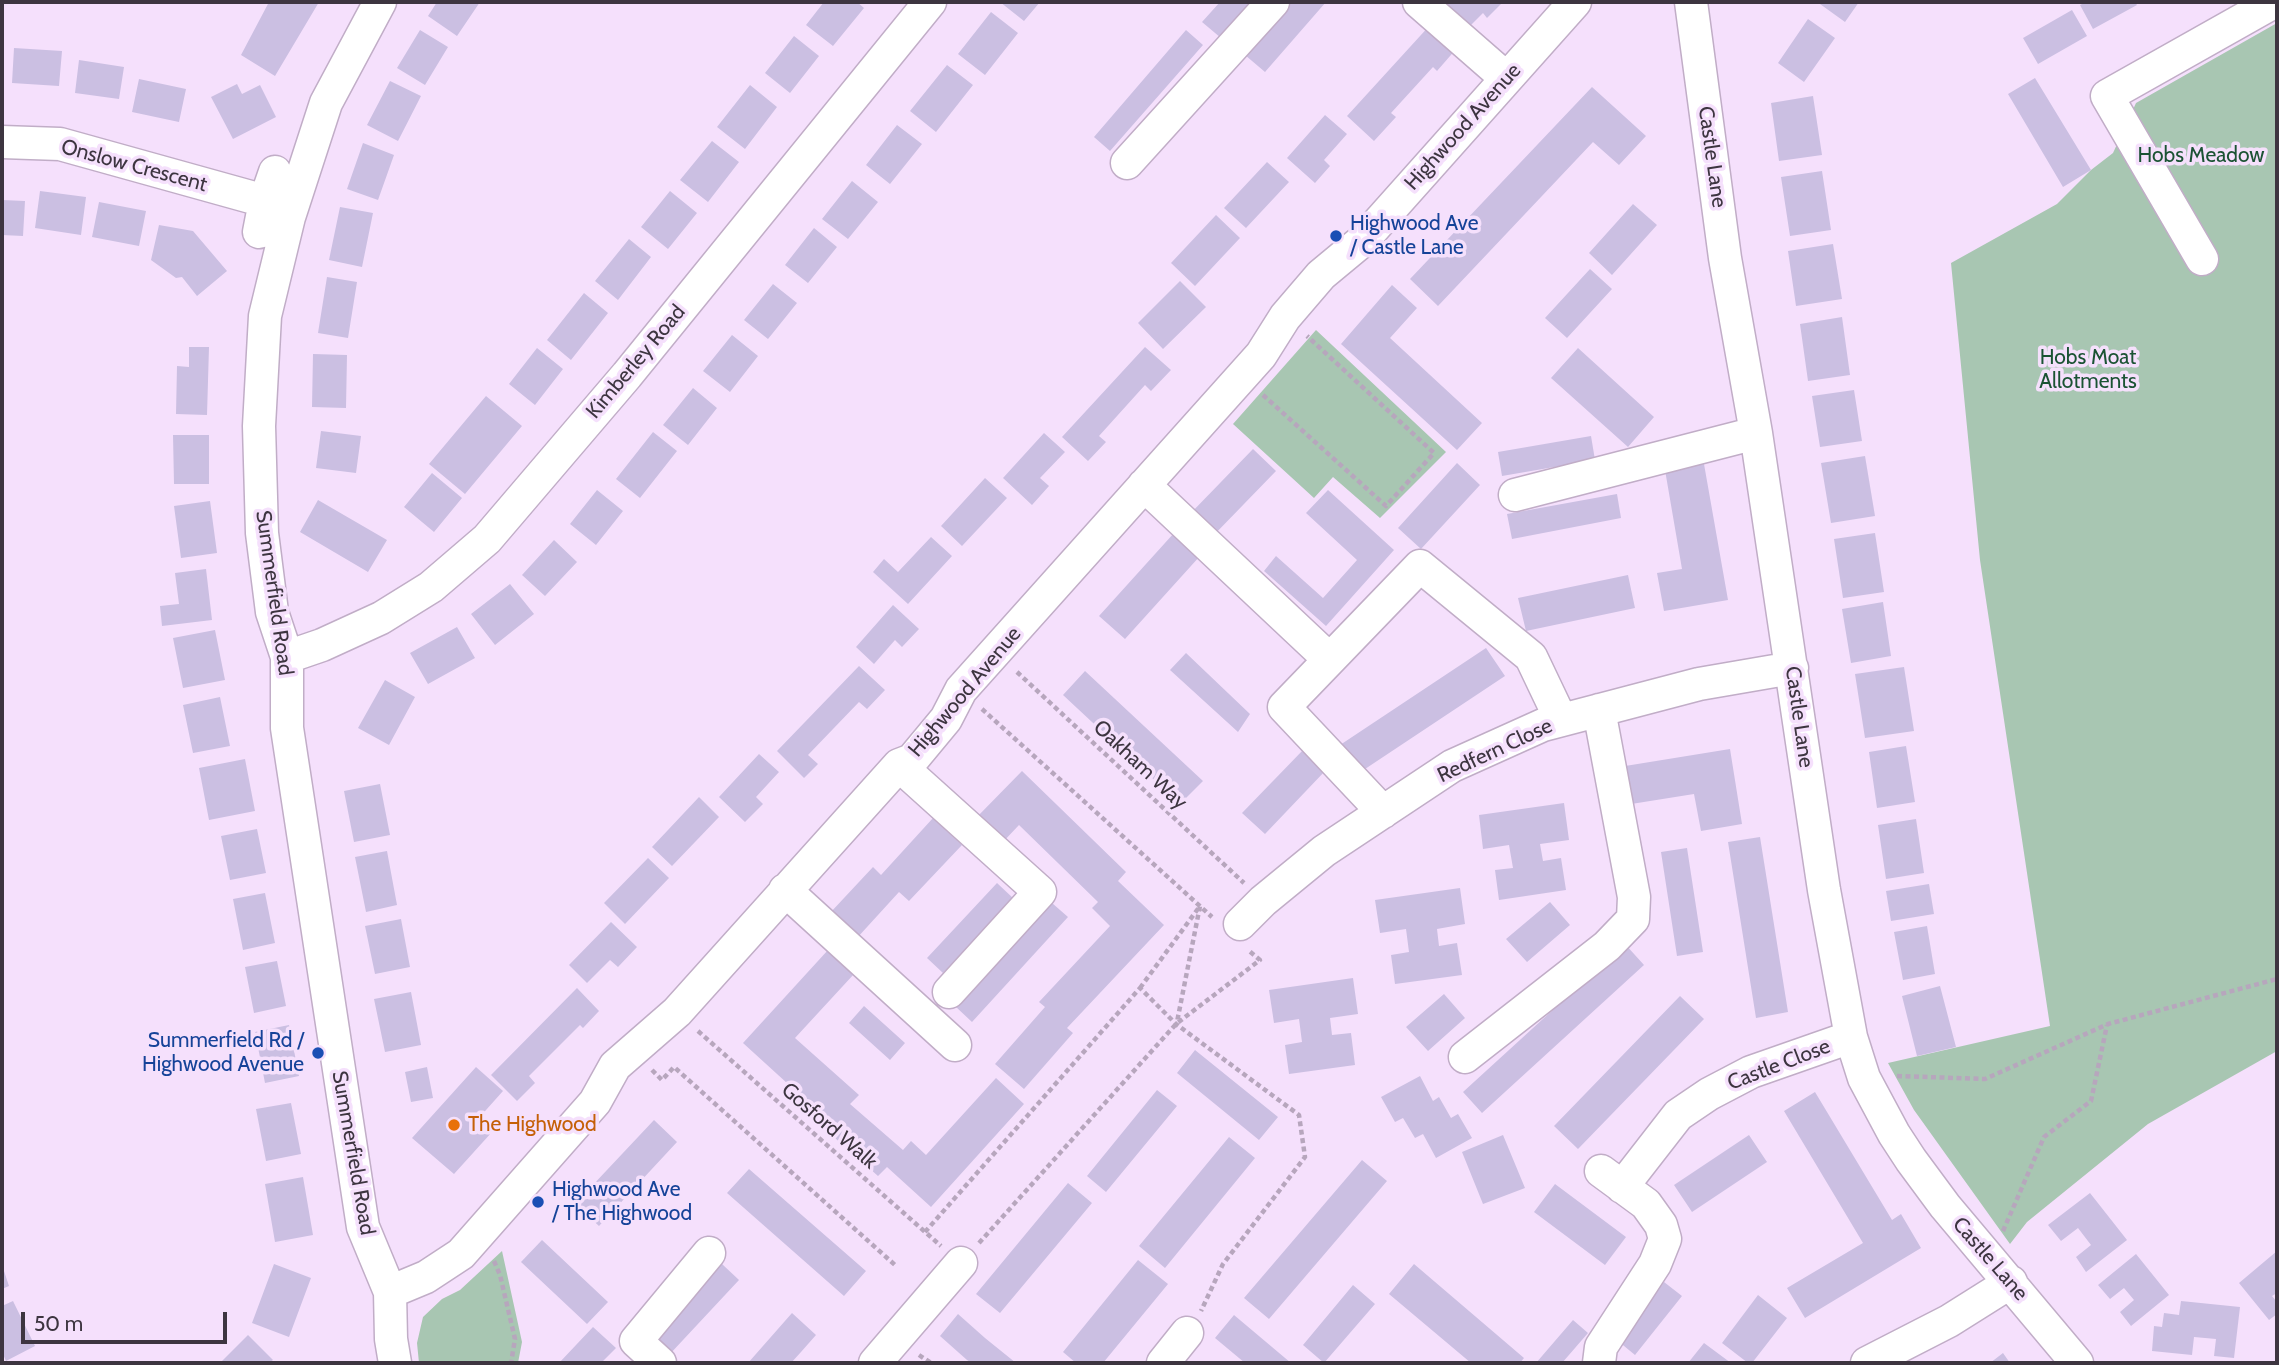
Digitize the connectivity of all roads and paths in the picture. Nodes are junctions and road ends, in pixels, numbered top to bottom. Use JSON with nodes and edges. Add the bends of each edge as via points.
{"nodes":[{"id":1,"x":380,"y":2,"type":"edge"},
{"id":2,"x":930,"y":2,"type":"edge"},
{"id":3,"x":1273,"y":2,"type":"edge"},
{"id":4,"x":1419,"y":2,"type":"edge"},
{"id":5,"x":1575,"y":2,"type":"edge"},
{"id":6,"x":1691,"y":2,"type":"edge"},
{"id":7,"x":2274,"y":2,"type":"edge"},
{"id":8,"x":1506,"y":78,"type":"junction"},
{"id":9,"x":2,"y":142,"type":"edge"},
{"id":10,"x":1127,"y":163,"type":"dead end"},
{"id":11,"x":259,"y":232,"type":"dead end"},
{"id":12,"x":2202,"y":259,"type":"dead end"},
{"id":13,"x":1285,"y":317,"type":"junction"},
{"id":14,"x":1242,"y":376,"type":"junction"},
{"id":15,"x":1756,"y":433,"type":"junction"},
{"id":16,"x":1144,"y":485,"type":"junction"},
{"id":17,"x":1515,"y":495,"type":"dead end"},
{"id":18,"x":996,"y":652,"type":"junction"},
{"id":19,"x":287,"y":657,"type":"junction"},
{"id":20,"x":1329,"y":659,"type":"junction"},
{"id":21,"x":1792,"y":668,"type":"junction"},
{"id":22,"x":961,"y":690,"type":"junction"},
{"id":23,"x":1599,"y":710,"type":"junction"},
{"id":24,"x":1561,"y":720,"type":"junction"},
{"id":25,"x":899,"y":765,"type":"junction"},
{"id":26,"x":1383,"y":812,"type":"junction"},
{"id":27,"x":785,"y":890,"type":"junction"},
{"id":28,"x":1263,"y":901,"type":"junction"},
{"id":29,"x":1200,"y":906,"type":"junction"},
{"id":30,"x":1236,"y":929,"type":"junction"},
{"id":31,"x":2277,"y":979,"type":"edge"},
{"id":32,"x":1140,"y":988,"type":"junction"},
{"id":33,"x":948,"y":992,"type":"dead end"},
{"id":34,"x":677,"y":1012,"type":"junction"},
{"id":35,"x":1176,"y":1024,"type":"junction"},
{"id":36,"x":2108,"y":1024,"type":"junction"},
{"id":37,"x":1851,"y":1037,"type":"junction"},
{"id":38,"x":956,"y":1045,"type":"dead end"},
{"id":39,"x":631,"y":1049,"type":"junction"},
{"id":40,"x":1465,"y":1056,"type":"dead end"},
{"id":41,"x":1864,"y":1077,"type":"junction"},
{"id":42,"x":481,"y":1231,"type":"junction"},
{"id":43,"x":925,"y":1231,"type":"junction"},
{"id":44,"x":709,"y":1253,"type":"dead end"},
{"id":45,"x":961,"y":1264,"type":"junction"},
{"id":46,"x":895,"y":1265,"type":"dead end"},
{"id":47,"x":2000,"y":1271,"type":"junction"},
{"id":48,"x":390,"y":1292,"type":"junction"},
{"id":49,"x":1188,"y":1333,"type":"joint"},
{"id":50,"x":1167,"y":1362,"type":"edge"},
{"id":51,"x":395,"y":1363,"type":"edge"},
{"id":52,"x":511,"y":1363,"type":"edge"},
{"id":53,"x":660,"y":1363,"type":"edge"},
{"id":54,"x":875,"y":1363,"type":"edge"},
{"id":55,"x":1599,"y":1363,"type":"edge"},
{"id":56,"x":1867,"y":1363,"type":"edge"},
{"id":57,"x":2077,"y":1363,"type":"edge"}],
"edges":[{"from":1,"to":19,"type":"street","name":"Summerfield Road","via":[[326,103],[289,217],[265,316],[259,426],[262,533],[272,612]]},
{"from":2,"to":19,"type":"street","name":"Kimberley Road","via":[[487,539],[431,587],[381,618]]},
{"from":3,"to":10,"type":"street"},
{"from":4,"to":8,"type":"street"},
{"from":5,"to":8,"type":"street","name":"Highwood Avenue"},
{"from":6,"to":15,"type":"street","name":"Castle Lane","via":[[1725,258]]},
{"from":7,"to":12,"type":"street","via":[[2107,96]]},
{"from":8,"to":13,"type":"street","name":"Highwood Avenue","via":[[1362,241],[1321,275]]},
{"from":9,"to":11,"type":"street","name":"Onslow Crescent","via":[[60,144],[270,187]]},
{"from":13,"to":14,"type":"street","name":"Highwood Avenue"},
{"from":13,"to":14,"type":"path","via":[[1434,453],[1386,506]]},
{"from":14,"to":16,"type":"street","name":"Highwood Avenue"},
{"from":15,"to":17,"type":"street"},
{"from":15,"to":21,"type":"street","name":"Castle Lane"},
{"from":16,"to":18,"type":"street","name":"Highwood Avenue"},
{"from":16,"to":20,"type":"street"},
{"from":18,"to":22,"type":"street","name":"Highwood Avenue"},
{"from":18,"to":28,"type":"path","name":"Oakham Way"},
{"from":19,"to":48,"type":"street","name":"Summerfield Road","via":[[287,728],[363,1227]]},
{"from":20,"to":24,"type":"street","via":[[1420,566],[1531,657]]},
{"from":20,"to":26,"type":"street","via":[[1284,707]]},
{"from":21,"to":23,"type":"street","name":"Redfern Close","via":[[1699,684]]},
{"from":21,"to":37,"type":"street","name":"Castle Lane"},
{"from":22,"to":25,"type":"street","name":"Highwood Avenue","via":[[938,729],[912,760]]},
{"from":22,"to":29,"type":"path"},
{"from":23,"to":24,"type":"street","name":"Redfern Close"},
{"from":23,"to":40,"type":"street","via":[[1634,897],[1633,919],[1607,947]]},
{"from":24,"to":26,"type":"street","name":"Redfern Close","via":[[1452,766]]},
{"from":25,"to":27,"type":"street","name":"Highwood Avenue"},
{"from":25,"to":33,"type":"street","via":[[1040,892]]},
{"from":26,"to":28,"type":"street","name":"Redfern Close","via":[[1324,851]]},
{"from":27,"to":34,"type":"street","name":"Highwood Avenue"},
{"from":27,"to":38,"type":"street"},
{"from":28,"to":30,"type":"street","name":"Redfern Close"},
{"from":29,"to":30,"type":"path"},
{"from":29,"to":32,"type":"path"},
{"from":29,"to":35,"type":"path"},
{"from":30,"to":35,"type":"path","via":[[1259,960]]},
{"from":31,"to":36,"type":"path"},
{"from":32,"to":35,"type":"path"},
{"from":32,"to":43,"type":"path"},
{"from":34,"to":39,"type":"street","name":"Highwood Avenue"},
{"from":34,"to":43,"type":"path","name":"Gosford Walk"},
{"from":35,"to":45,"type":"path"},
{"from":35,"to":49,"type":"path","via":[[1299,1115],[1305,1157],[1223,1264]]},
{"from":36,"to":41,"type":"path","via":[[1985,1079]]},
{"from":36,"to":47,"type":"path","via":[[2091,1101],[2044,1137],[2022,1190]]},
{"from":37,"to":41,"type":"street","name":"Castle Lane"},
{"from":37,"to":55,"type":"street","name":"Castle Close","via":[[1751,1072],[1678,1115],[1623,1187],[1661,1225],[1665,1239],[1655,1264],[1601,1347]]},
{"from":39,"to":42,"type":"street","name":"Highwood Avenue","via":[[615,1066],[595,1102]]},
{"from":39,"to":46,"type":"path","via":[[662,1080],[674,1067]]},
{"from":41,"to":47,"type":"street","name":"Castle Lane","via":[[1911,1160]]},
{"from":42,"to":48,"type":"street","name":"Highwood Avenue","via":[[461,1254],[426,1277]]},
{"from":42,"to":52,"type":"path","via":[[499,1275],[514,1339]]},
{"from":43,"to":45,"type":"path","name":"Gosford Walk"},
{"from":44,"to":53,"type":"street","via":[[636,1340]]},
{"from":45,"to":54,"type":"street"},
{"from":47,"to":56,"type":"street","via":[[1949,1321]]},
{"from":47,"to":57,"type":"street","name":"Castle Lane"},
{"from":48,"to":51,"type":"street","name":"Summerfield Road"},
{"from":49,"to":50,"type":"street"}]}
